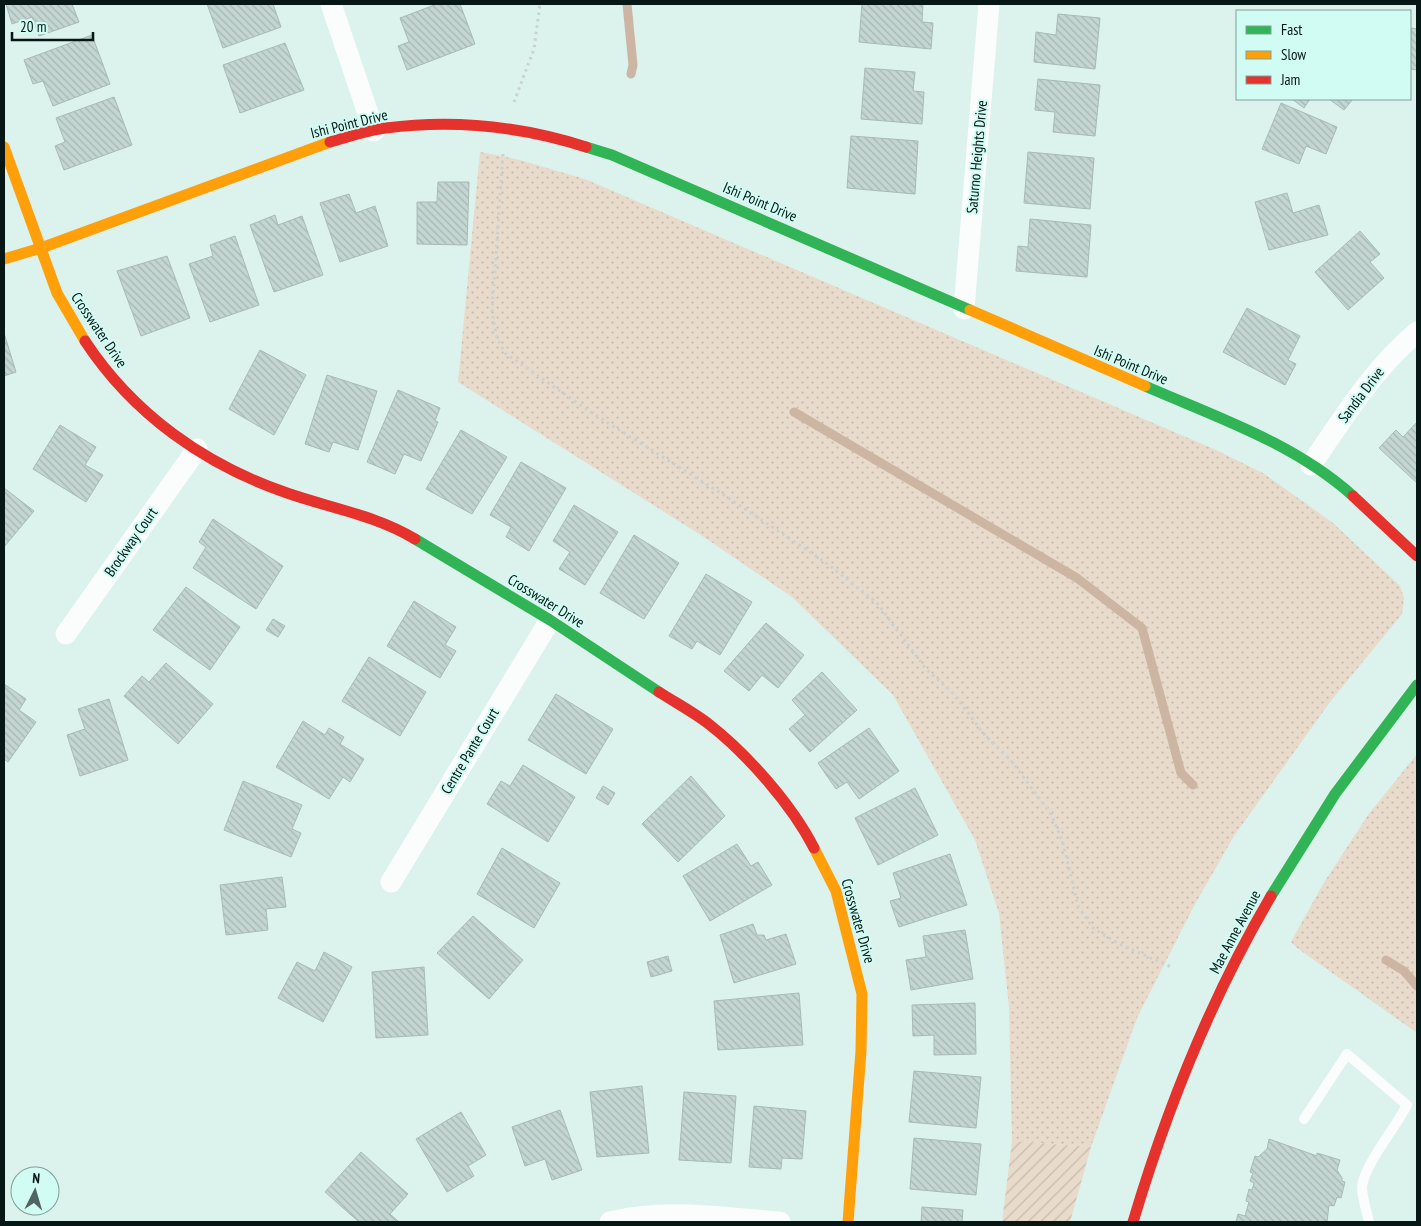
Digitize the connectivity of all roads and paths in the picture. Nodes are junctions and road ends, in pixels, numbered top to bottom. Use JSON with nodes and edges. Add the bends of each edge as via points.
{"nodes":[{"id":1,"x":331,"y":4,"type":"edge"},
{"id":2,"x":540,"y":4,"type":"edge"},
{"id":3,"x":989,"y":4,"type":"edge"},
{"id":4,"x":505,"y":127,"type":"junction"},
{"id":5,"x":374,"y":131,"type":"junction"},
{"id":6,"x":4,"y":147,"type":"edge"},
{"id":7,"x":41,"y":248,"type":"junction"},
{"id":8,"x":4,"y":259,"type":"edge"},
{"id":9,"x":964,"y":309,"type":"junction"},
{"id":10,"x":1417,"y":332,"type":"edge"},
{"id":11,"x":197,"y":449,"type":"junction"},
{"id":12,"x":1312,"y":464,"type":"junction"},
{"id":13,"x":1417,"y":556,"type":"edge"},
{"id":14,"x":550,"y":620,"type":"junction"},
{"id":15,"x":66,"y":634,"type":"dead end"},
{"id":16,"x":1417,"y":685,"type":"edge"},
{"id":17,"x":390,"y":882,"type":"dead end"},
{"id":18,"x":1170,"y":967,"type":"dead end"},
{"id":19,"x":1304,"y":1119,"type":"dead end"},
{"id":20,"x":610,"y":1222,"type":"edge"},
{"id":21,"x":780,"y":1222,"type":"edge"},
{"id":22,"x":848,"y":1222,"type":"edge"},
{"id":23,"x":1133,"y":1222,"type":"edge"},
{"id":24,"x":1369,"y":1222,"type":"edge"}],
"edges":[{"from":1,"to":5,"type":"street"},
{"from":2,"to":4,"type":"path","via":[[534,49]]},
{"from":3,"to":9,"type":"street","name":"Saturno Heights Drive"},
{"from":4,"to":5,"type":"street","name":"Ishi Point Drive","via":[[440,123]]},
{"from":4,"to":9,"type":"street","name":"Ishi Point Drive","via":[[544,134],[612,155]]},
{"from":4,"to":18,"type":"path","via":[[492,312],[497,338],[505,353],[592,413],[818,557],[877,603],[926,669],[953,693],[983,733],[1013,763],[1051,814],[1063,843],[1078,906],[1093,928],[1119,944]]},
{"from":5,"to":7,"type":"street","name":"Ishi Point Drive","via":[[329,142]]},
{"from":6,"to":7,"type":"street","name":"Crosswater Drive"},
{"from":7,"to":8,"type":"street","name":"Ishi Point Drive"},
{"from":7,"to":11,"type":"street","name":"Crosswater Drive","via":[[57,293],[98,361],[132,400],[166,430]]},
{"from":9,"to":12,"type":"street","name":"Ishi Point Drive","via":[[1272,441]]},
{"from":10,"to":12,"type":"street","name":"Sandia Drive","via":[[1368,382]]},
{"from":11,"to":14,"type":"street","name":"Crosswater Drive","via":[[233,472],[287,493],[362,515],[405,533]]},
{"from":11,"to":15,"type":"street","name":"Brockway Court"},
{"from":12,"to":13,"type":"street","name":"Ishi Point Drive"},
{"from":14,"to":17,"type":"street","name":"Centre Pante Court"},
{"from":14,"to":22,"type":"street","name":"Crosswater Drive","via":[[710,725],[744,756],[782,799],[811,842],[836,891],[862,994]]},
{"from":16,"to":23,"type":"street","name":"Mae Anne Avenue","via":[[1353,767],[1301,845],[1253,928],[1209,1016],[1169,1112]]},
{"from":19,"to":24,"type":"lane","via":[[1347,1054],[1407,1105],[1373,1158],[1362,1187]]},
{"from":20,"to":21,"type":"street","via":[[670,1214]]}]}
